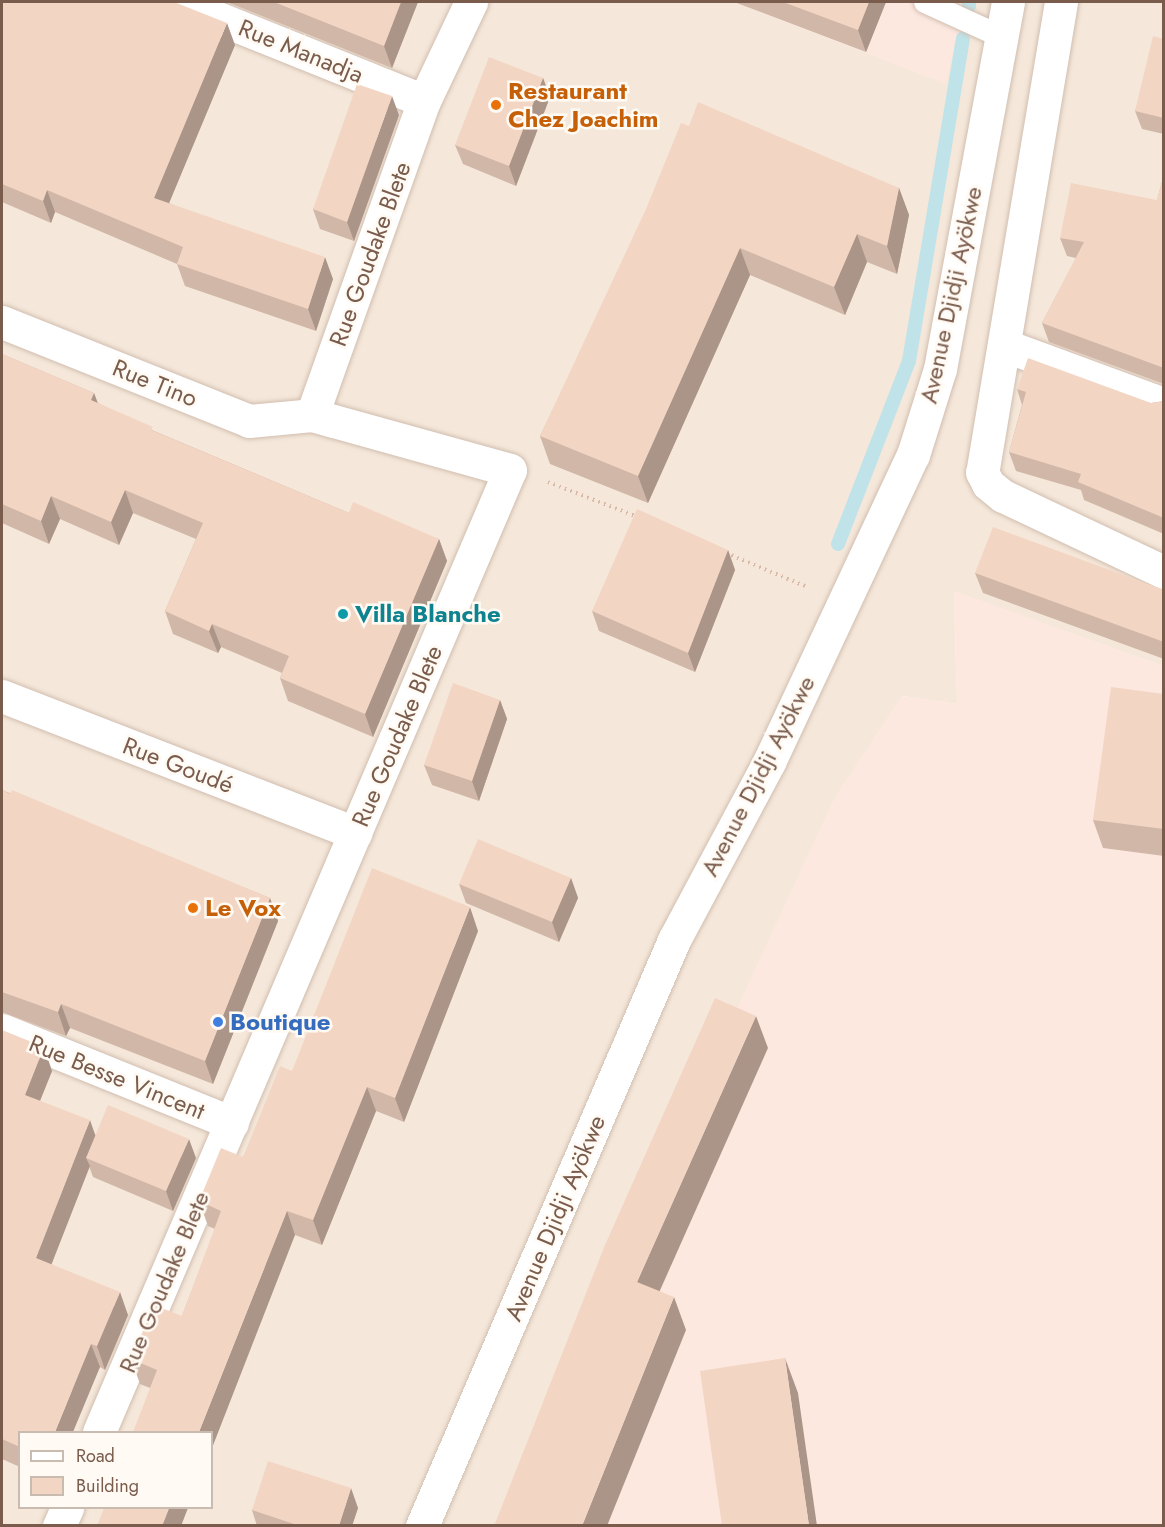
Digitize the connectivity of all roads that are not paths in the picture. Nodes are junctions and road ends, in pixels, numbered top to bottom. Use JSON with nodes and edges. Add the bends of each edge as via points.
{"nodes":[{"id":1,"x":178,"y":2,"type":"edge"},
{"id":2,"x":471,"y":2,"type":"edge"},
{"id":3,"x":925,"y":2,"type":"edge"},
{"id":4,"x":1008,"y":2,"type":"edge"},
{"id":5,"x":1061,"y":2,"type":"edge"},
{"id":6,"x":1002,"y":37,"type":"junction"},
{"id":7,"x":424,"y":101,"type":"junction"},
{"id":8,"x":2,"y":322,"type":"edge"},
{"id":9,"x":1006,"y":346,"type":"junction"},
{"id":10,"x":1164,"y":404,"type":"edge"},
{"id":11,"x":312,"y":415,"type":"junction"},
{"id":12,"x":1164,"y":572,"type":"edge"},
{"id":13,"x":2,"y":696,"type":"edge"},
{"id":14,"x":355,"y":833,"type":"junction"},
{"id":15,"x":2,"y":1030,"type":"edge"},
{"id":16,"x":232,"y":1124,"type":"junction"},
{"id":17,"x":99,"y":1431,"type":"edge"},
{"id":18,"x":67,"y":1509,"type":"edge"},
{"id":19,"x":60,"y":1526,"type":"edge"},
{"id":20,"x":422,"y":1526,"type":"edge"}],
"edges":[{"from":1,"to":7,"type":"street","name":"Rue Manadja"},
{"from":2,"to":7,"type":"street","name":"Rue Goudake Blete"},
{"from":3,"to":6,"type":"lane"},
{"from":4,"to":6,"type":"street","name":"Avenue Djidji Ayökwe"},
{"from":5,"to":9,"type":"street"},
{"from":6,"to":20,"type":"street","name":"Avenue Djidji Ayökwe","via":[[940,369],[914,455],[769,762],[674,940]]},
{"from":7,"to":11,"type":"street","name":"Rue Goudake Blete"},
{"from":8,"to":11,"type":"street","name":"Rue Tino","via":[[249,422]]},
{"from":9,"to":10,"type":"street"},
{"from":9,"to":12,"type":"street","via":[[982,472],[988,484],[1003,496]]},
{"from":11,"to":14,"type":"street","name":"Rue Goudake Blete","via":[[510,470]]},
{"from":13,"to":14,"type":"street","name":"Rue Goudé"},
{"from":14,"to":16,"type":"street","name":"Rue Goudake Blete"},
{"from":15,"to":16,"type":"street","name":"Rue Besse Vincent"},
{"from":16,"to":17,"type":"street","name":"Rue Goudake Blete"},
{"from":18,"to":19,"type":"street"}]}
